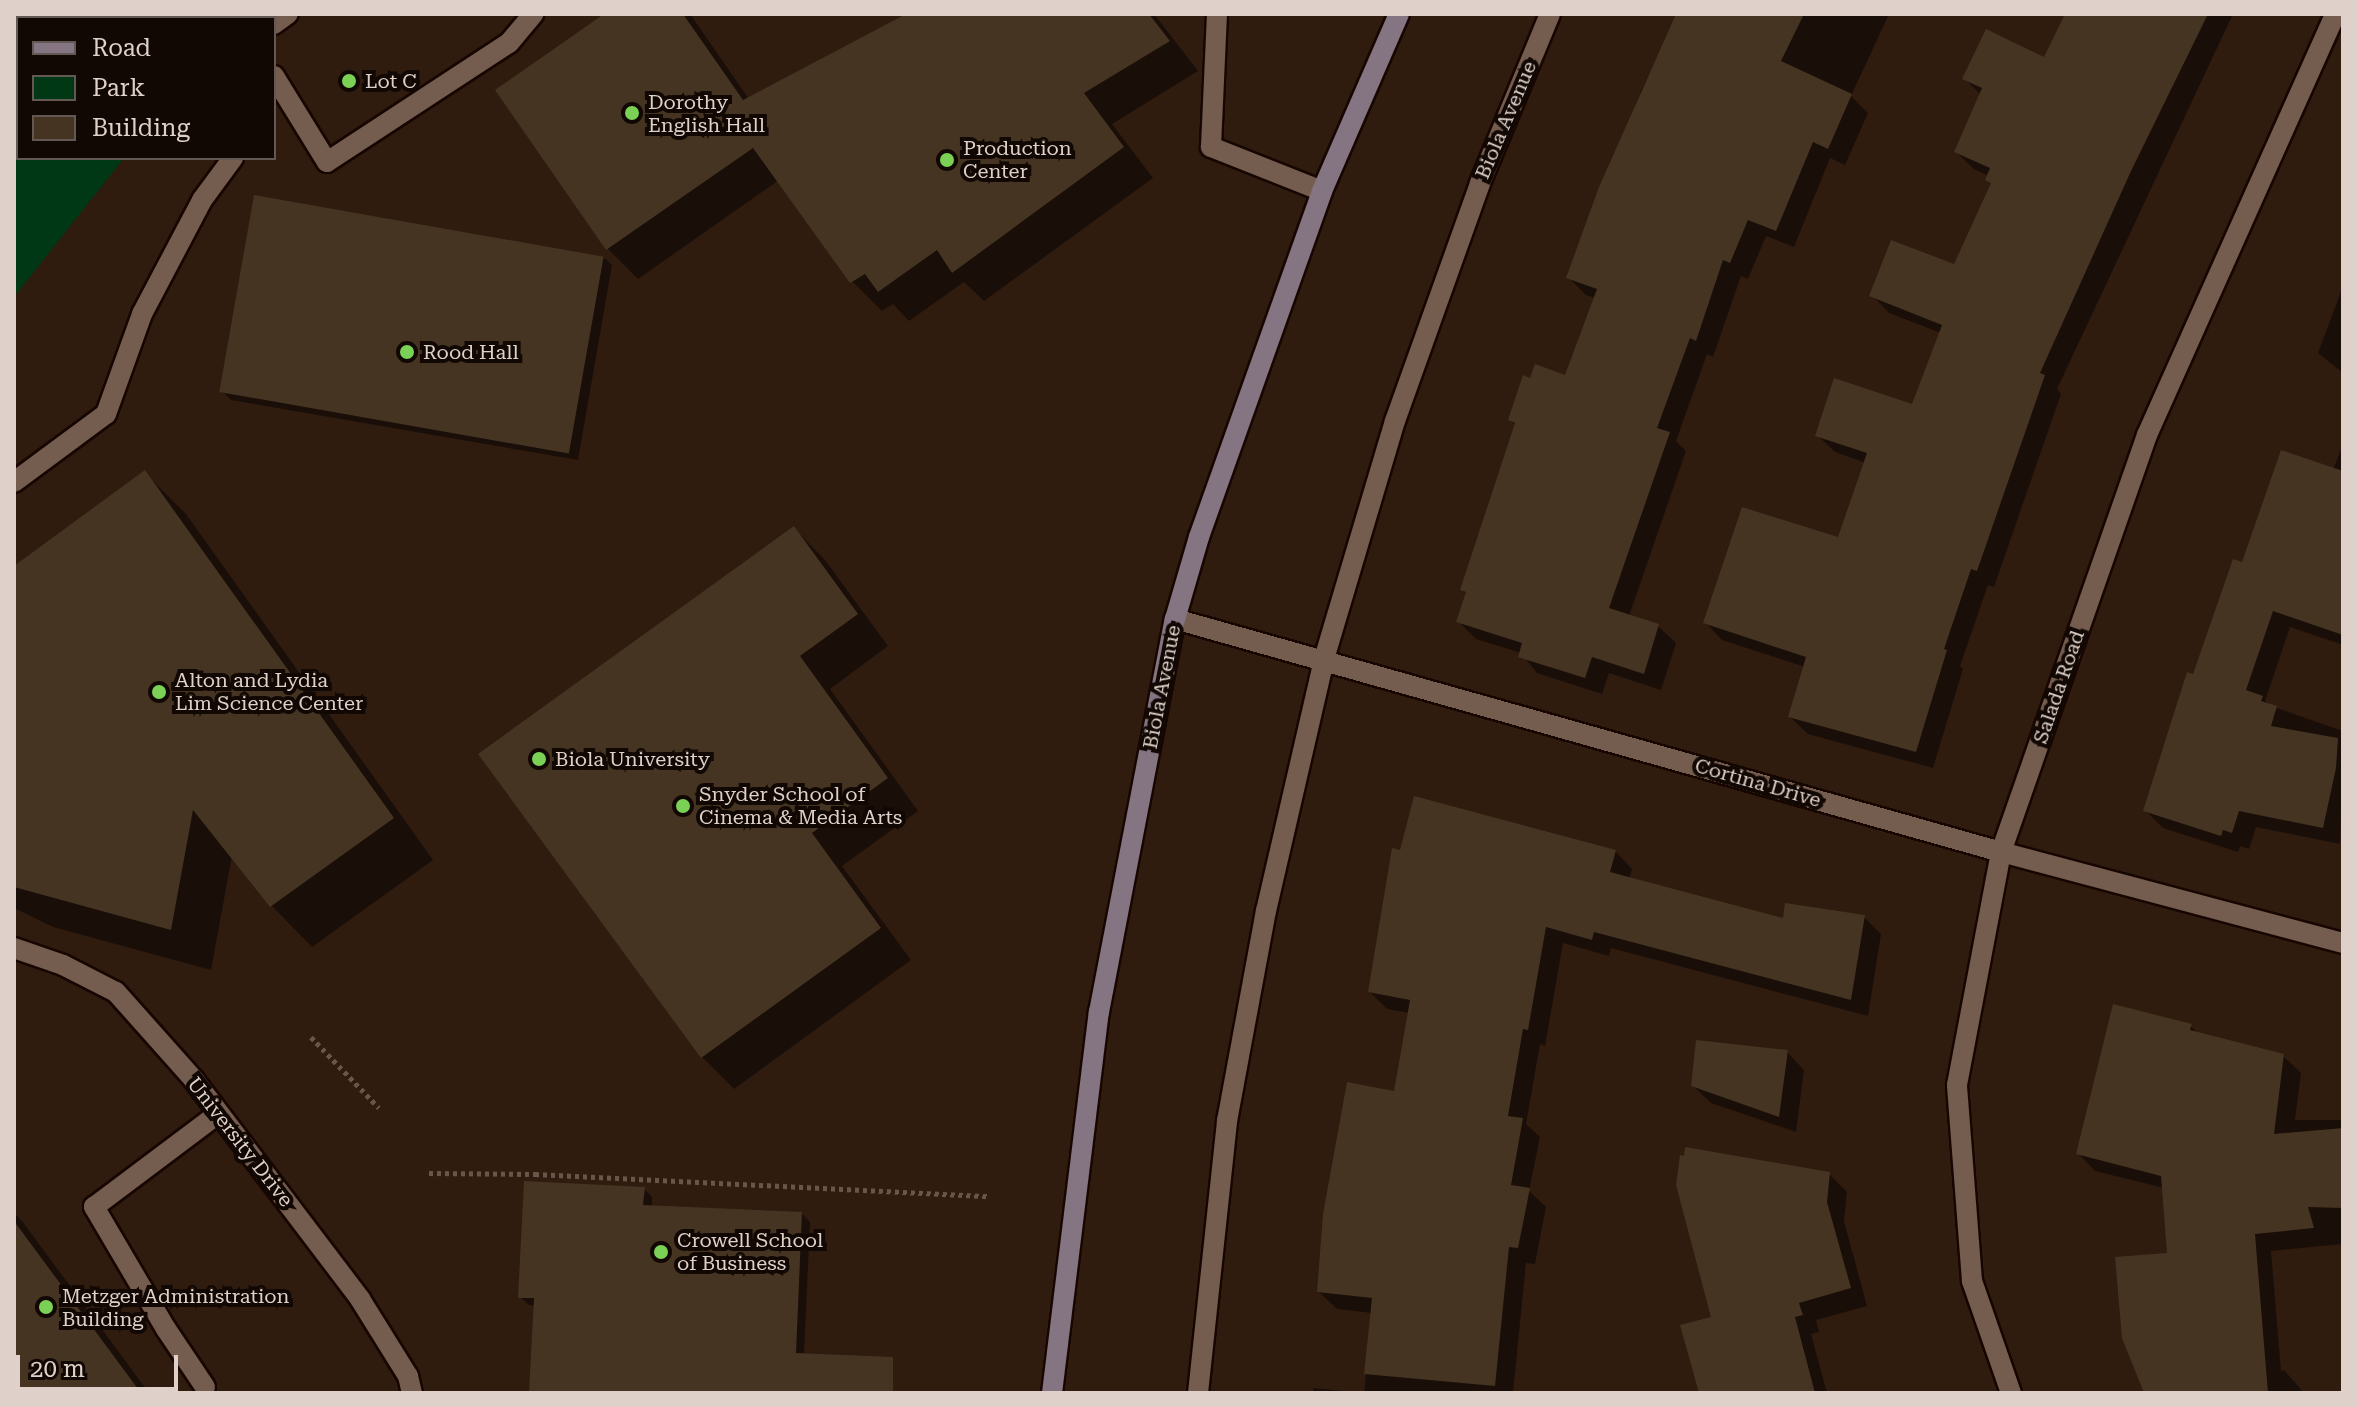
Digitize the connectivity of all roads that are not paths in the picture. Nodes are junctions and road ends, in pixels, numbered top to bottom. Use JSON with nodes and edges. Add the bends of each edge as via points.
{"nodes":[{"id":1,"x":533,"y":14,"type":"edge"},
{"id":2,"x":1217,"y":14,"type":"edge"},
{"id":3,"x":1399,"y":14,"type":"edge"},
{"id":4,"x":1550,"y":14,"type":"edge"},
{"id":5,"x":2335,"y":14,"type":"edge"},
{"id":6,"x":280,"y":102,"type":"edge"},
{"id":7,"x":232,"y":160,"type":"edge"},
{"id":8,"x":1322,"y":191,"type":"junction"},
{"id":9,"x":14,"y":482,"type":"edge"},
{"id":10,"x":1175,"y":619,"type":"junction"},
{"id":11,"x":1324,"y":659,"type":"junction"},
{"id":12,"x":2001,"y":852,"type":"junction"},
{"id":13,"x":2343,"y":943,"type":"edge"},
{"id":14,"x":14,"y":948,"type":"edge"},
{"id":15,"x":219,"y":1113,"type":"junction"},
{"id":16,"x":205,"y":1387,"type":"dead end"},
{"id":17,"x":412,"y":1393,"type":"edge"},
{"id":18,"x":1052,"y":1393,"type":"edge"},
{"id":19,"x":1198,"y":1393,"type":"edge"},
{"id":20,"x":2011,"y":1393,"type":"edge"}],
"edges":[{"from":1,"to":6,"type":"street","via":[[509,43],[327,162]]},
{"from":2,"to":8,"type":"street","via":[[1211,147]]},
{"from":3,"to":8,"type":"street","name":"Biola Avenue"},
{"from":4,"to":11,"type":"street","name":"Biola Avenue","via":[[1480,183],[1395,421]]},
{"from":5,"to":12,"type":"street","name":"Salada Road","via":[[2147,435]]},
{"from":7,"to":9,"type":"street","via":[[202,200],[142,314],[106,414]]},
{"from":8,"to":10,"type":"street","name":"Biola Avenue"},
{"from":10,"to":11,"type":"street","name":"Cortina Drive"},
{"from":10,"to":18,"type":"street","name":"Biola Avenue","via":[[1099,1012]]},
{"from":11,"to":12,"type":"street","name":"Cortina Drive"},
{"from":11,"to":19,"type":"street","name":"Biola Avenue","via":[[1266,911],[1227,1121]]},
{"from":12,"to":13,"type":"street","name":"Cortina Drive"},
{"from":12,"to":20,"type":"street","name":"Salada Road","via":[[1957,1085],[1972,1281]]},
{"from":14,"to":15,"type":"street","name":"University Drive","via":[[116,992]]},
{"from":15,"to":16,"type":"street","via":[[94,1207]]},
{"from":15,"to":17,"type":"street","name":"University Drive","via":[[360,1299],[408,1376]]}]}
